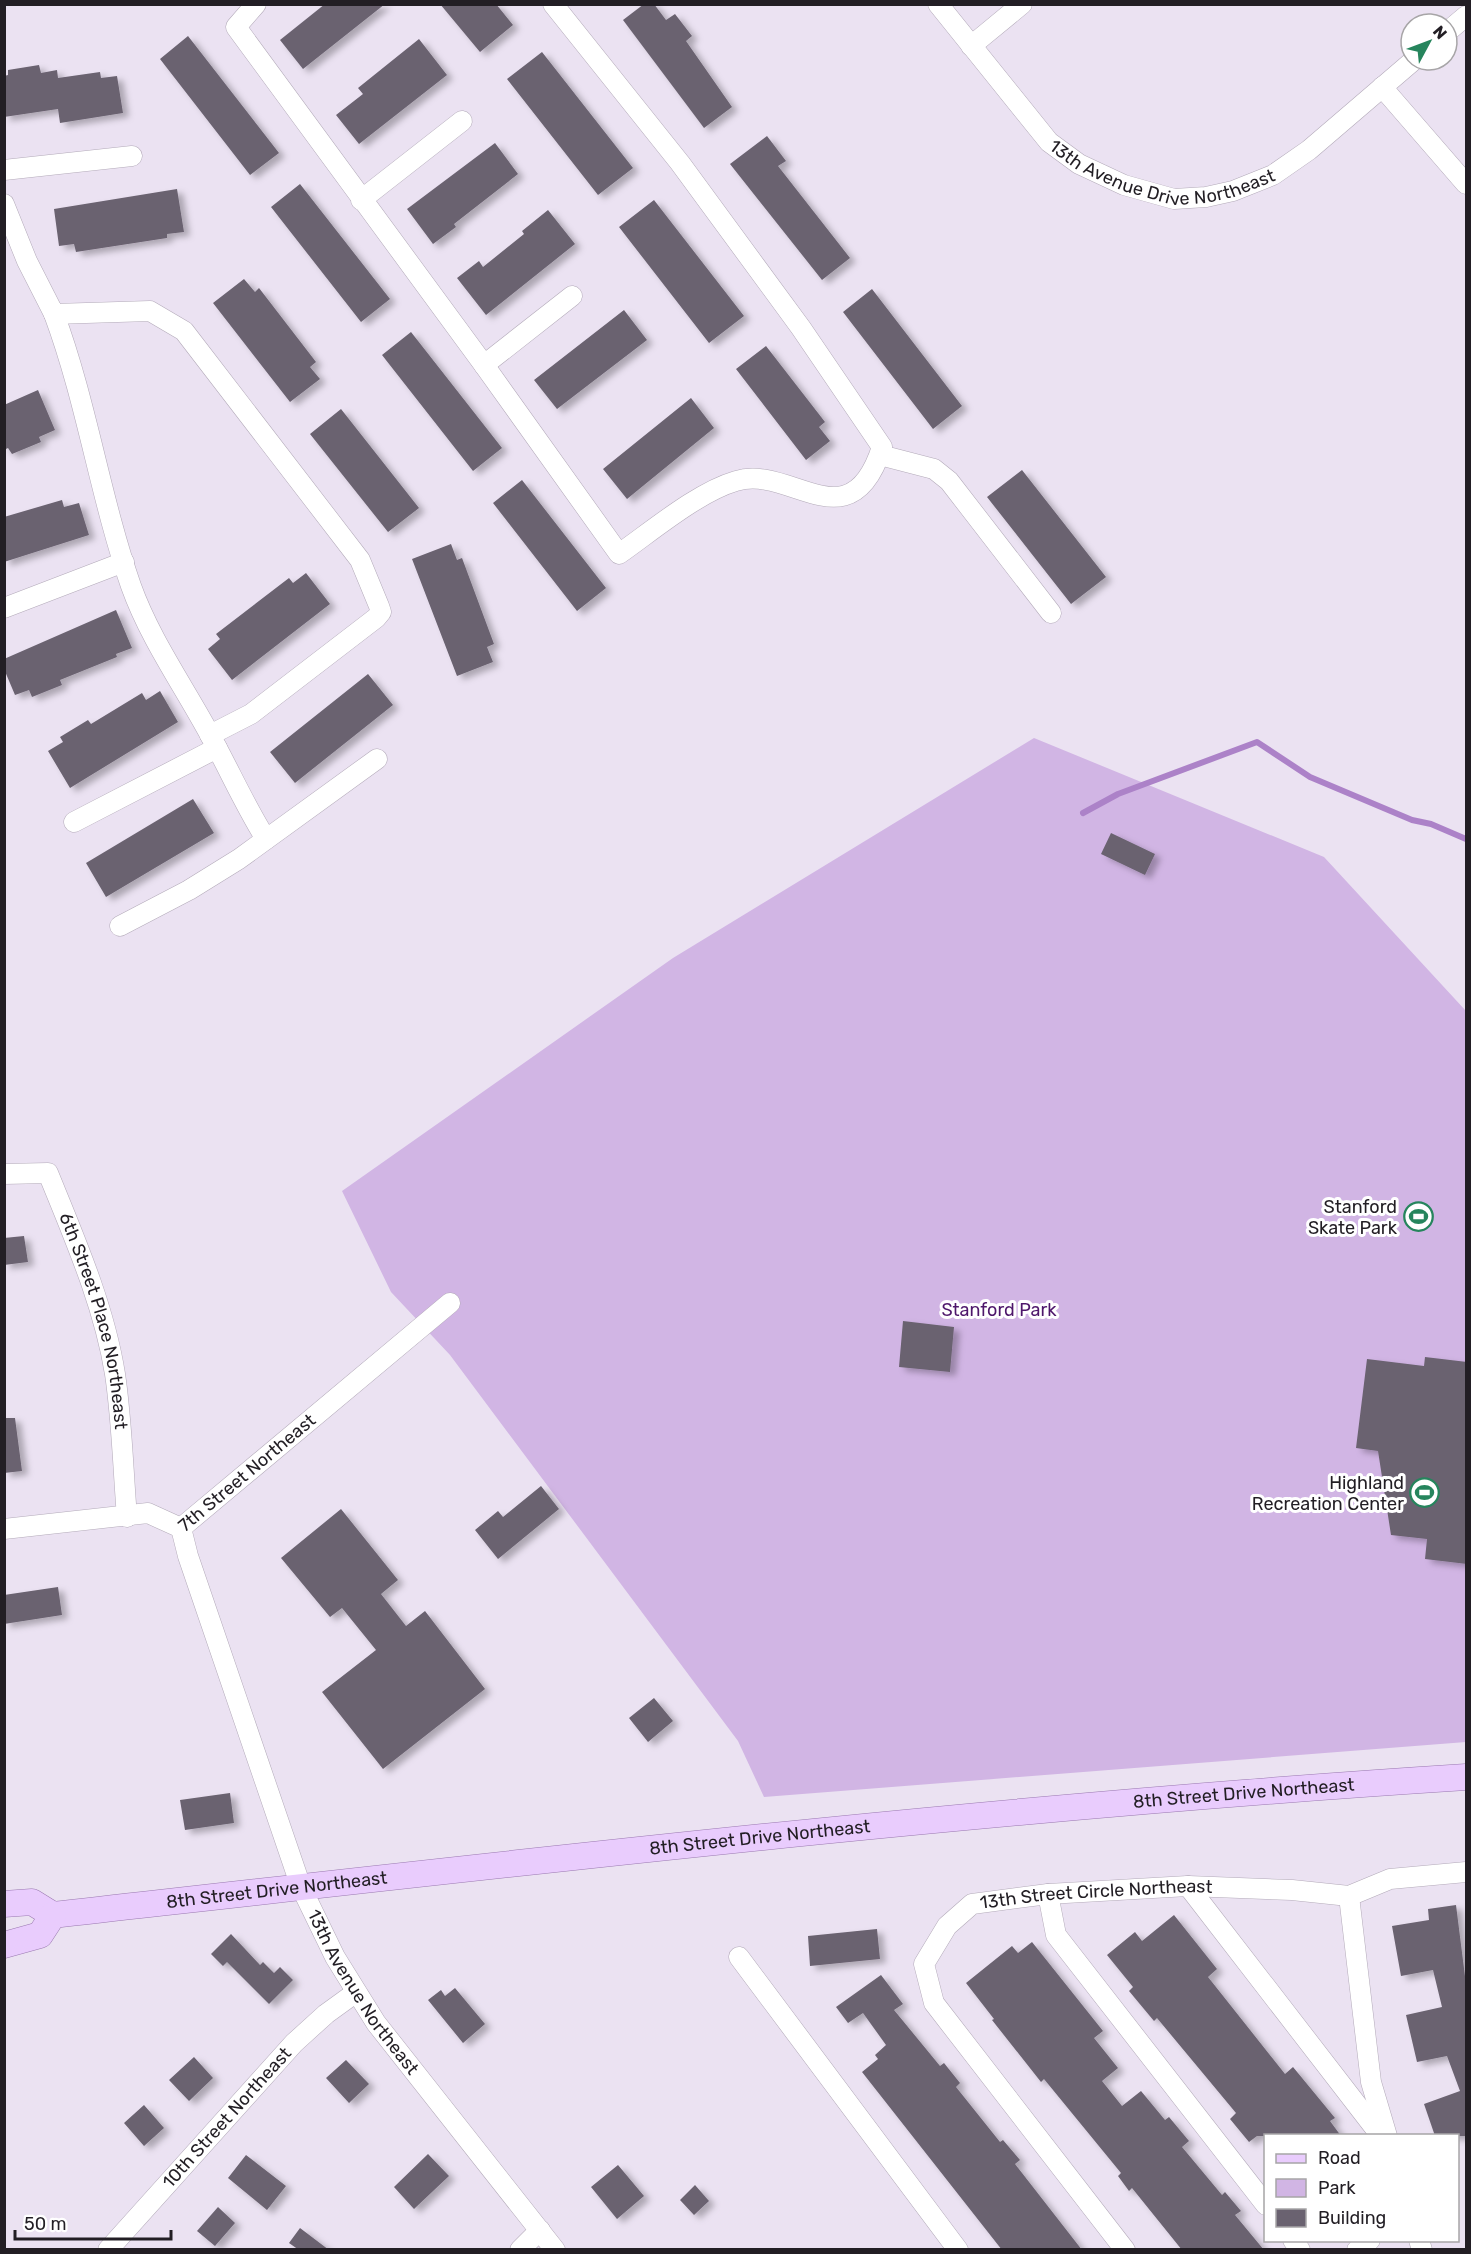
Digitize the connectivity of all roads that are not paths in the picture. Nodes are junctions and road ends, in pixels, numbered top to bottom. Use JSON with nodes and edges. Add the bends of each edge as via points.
{"nodes":[{"id":1,"x":256,"y":4,"type":"edge"},
{"id":2,"x":553,"y":4,"type":"edge"},
{"id":3,"x":938,"y":4,"type":"edge"},
{"id":4,"x":1022,"y":4,"type":"edge"},
{"id":5,"x":971,"y":46,"type":"junction"},
{"id":6,"x":1400,"y":72,"type":"edge"},
{"id":7,"x":1382,"y":87,"type":"junction"},
{"id":8,"x":462,"y":121,"type":"dead end"},
{"id":9,"x":132,"y":156,"type":"dead end"},
{"id":10,"x":4,"y":170,"type":"edge"},
{"id":11,"x":1467,"y":184,"type":"edge"},
{"id":12,"x":362,"y":200,"type":"junction"},
{"id":13,"x":5,"y":205,"type":"edge"},
{"id":14,"x":572,"y":296,"type":"dead end"},
{"id":15,"x":54,"y":314,"type":"junction"},
{"id":16,"x":484,"y":365,"type":"junction"},
{"id":17,"x":880,"y":454,"type":"junction"},
{"id":18,"x":124,"y":562,"type":"junction"},
{"id":19,"x":4,"y":608,"type":"edge"},
{"id":20,"x":1051,"y":613,"type":"dead end"},
{"id":21,"x":214,"y":741,"type":"junction"},
{"id":22,"x":377,"y":759,"type":"dead end"},
{"id":23,"x":74,"y":822,"type":"dead end"},
{"id":24,"x":266,"y":839,"type":"junction"},
{"id":25,"x":120,"y":926,"type":"dead end"},
{"id":26,"x":4,"y":1174,"type":"edge"},
{"id":27,"x":450,"y":1303,"type":"dead end"},
{"id":28,"x":128,"y":1516,"type":"junction"},
{"id":29,"x":181,"y":1528,"type":"junction"},
{"id":30,"x":4,"y":1529,"type":"edge"},
{"id":31,"x":1467,"y":1777,"type":"edge"},
{"id":32,"x":1467,"y":1872,"type":"edge"},
{"id":33,"x":301,"y":1887,"type":"junction"},
{"id":34,"x":1188,"y":1887,"type":"junction"},
{"id":35,"x":1048,"y":1894,"type":"junction"},
{"id":36,"x":1350,"y":1896,"type":"junction"},
{"id":37,"x":4,"y":1904,"type":"edge"},
{"id":38,"x":53,"y":1915,"type":"junction"},
{"id":39,"x":4,"y":1945,"type":"edge"},
{"id":40,"x":739,"y":1957,"type":"dead end"},
{"id":41,"x":355,"y":1993,"type":"junction"},
{"id":42,"x":1379,"y":2134,"type":"edge"},
{"id":43,"x":1386,"y":2134,"type":"edge"},
{"id":44,"x":1264,"y":2202,"type":"edge"},
{"id":45,"x":540,"y":2230,"type":"junction"},
{"id":46,"x":108,"y":2250,"type":"edge"},
{"id":47,"x":520,"y":2250,"type":"edge"},
{"id":48,"x":555,"y":2250,"type":"edge"},
{"id":49,"x":958,"y":2250,"type":"edge"},
{"id":50,"x":1125,"y":2250,"type":"edge"}],
"edges":[{"from":1,"to":12,"type":"street","via":[[236,27]]},
{"from":2,"to":17,"type":"street","via":[[680,163],[795,319],[882,447]]},
{"from":3,"to":5,"type":"street","name":"13th Avenue Drive Northeast"},
{"from":4,"to":5,"type":"street"},
{"from":5,"to":7,"type":"street","name":"13th Avenue Drive Northeast","via":[[1064,155],[1124,185],[1174,199],[1233,191],[1273,175],[1309,150]]},
{"from":6,"to":7,"type":"street","name":"13th Avenue Drive Northeast"},
{"from":7,"to":11,"type":"street"},
{"from":8,"to":12,"type":"street"},
{"from":9,"to":10,"type":"street"},
{"from":12,"to":16,"type":"street"},
{"from":13,"to":15,"type":"street"},
{"from":14,"to":16,"type":"street"},
{"from":15,"to":18,"type":"street"},
{"from":15,"to":21,"type":"street","via":[[150,311],[184,331],[360,560],[379,606],[381,612],[367,625]]},
{"from":16,"to":17,"type":"street","via":[[618,554],[722,486],[754,477],[815,495],[844,495],[869,477]]},
{"from":17,"to":20,"type":"street","via":[[934,469],[949,481]]},
{"from":18,"to":19,"type":"street"},
{"from":18,"to":21,"type":"street","via":[[150,631]]},
{"from":21,"to":23,"type":"street"},
{"from":21,"to":24,"type":"street"},
{"from":22,"to":24,"type":"street"},
{"from":24,"to":25,"type":"street","via":[[189,890]]},
{"from":26,"to":28,"type":"street","name":"6th Street Place Northeast","via":[[48,1173],[73,1235],[105,1330],[115,1374]]},
{"from":27,"to":29,"type":"street","name":"7th Street Northeast"},
{"from":28,"to":29,"type":"street","name":"7th Street Northeast","via":[[148,1514]]},
{"from":28,"to":30,"type":"street","name":"7th Street Northeast"},
{"from":29,"to":33,"type":"street","name":"13th Avenue Northeast"},
{"from":31,"to":33,"type":"main road","name":"8th Street Drive Northeast","via":[[947,1820]]},
{"from":32,"to":36,"type":"street","name":"13th Street Circle Northeast","via":[[1390,1879]]},
{"from":33,"to":38,"type":"main road","name":"8th Street Drive Northeast"},
{"from":33,"to":41,"type":"street","name":"13th Avenue Northeast"},
{"from":34,"to":35,"type":"street","name":"13th Street Circle Northeast"},
{"from":34,"to":36,"type":"street","name":"13th Street Circle Northeast"},
{"from":34,"to":42,"type":"street"},
{"from":35,"to":44,"type":"street","via":[[1056,1935]]},
{"from":35,"to":50,"type":"street","name":"13th Street Circle Northeast","via":[[972,1904],[947,1926],[924,1964],[934,2003]]},
{"from":36,"to":43,"type":"street","via":[[1371,2082]]},
{"from":37,"to":38,"type":"main road","via":[[32,1902]]},
{"from":38,"to":39,"type":"main road","via":[[40,1935]]},
{"from":40,"to":49,"type":"street"},
{"from":41,"to":45,"type":"street","name":"13th Avenue Northeast"},
{"from":41,"to":46,"type":"street","name":"10th Street Northeast","via":[[294,2043]]},
{"from":45,"to":47,"type":"street"},
{"from":45,"to":48,"type":"street","name":"13th Avenue Northeast"}]}
